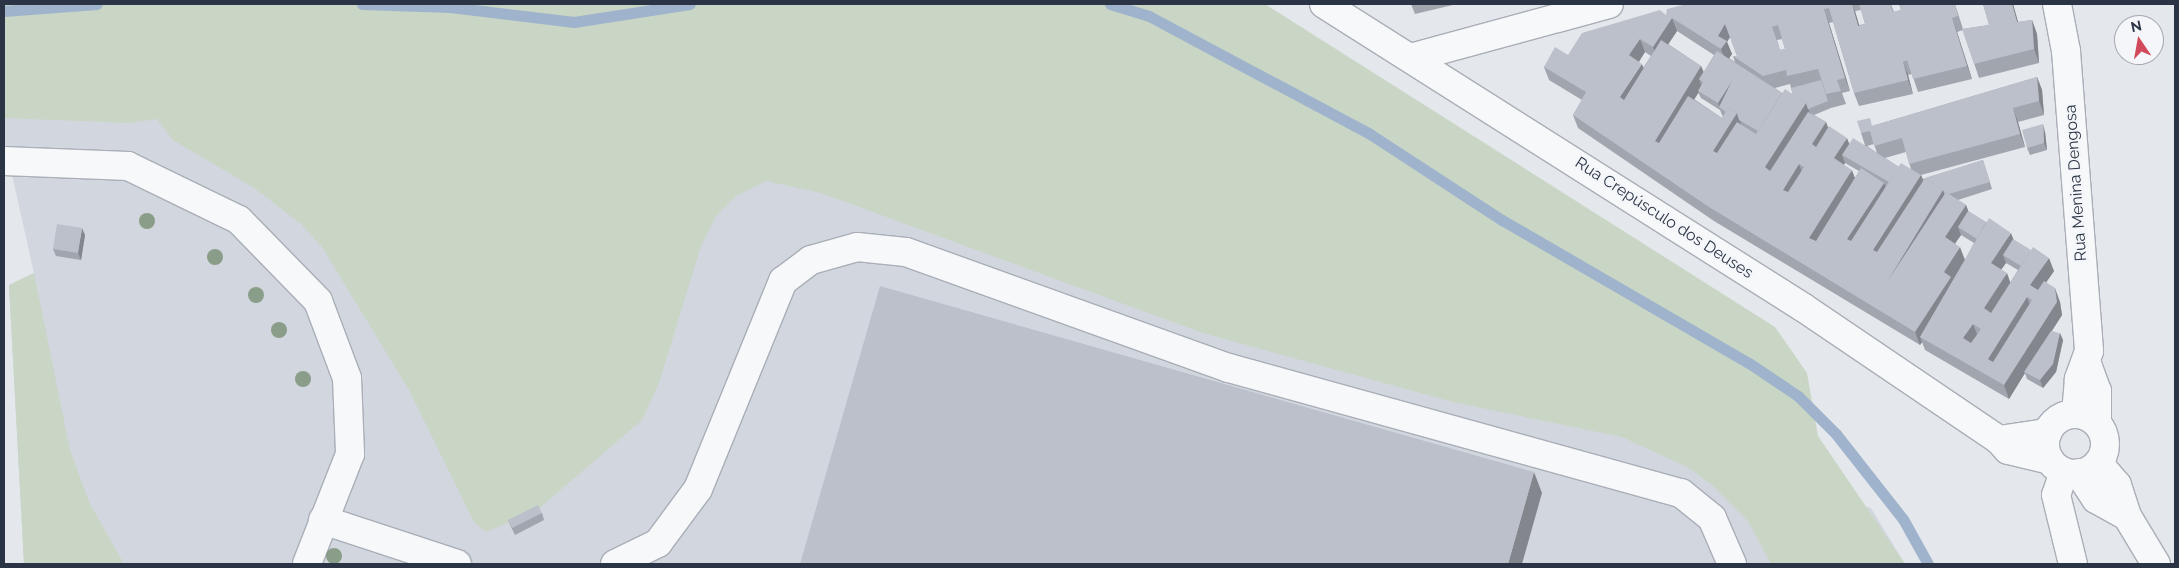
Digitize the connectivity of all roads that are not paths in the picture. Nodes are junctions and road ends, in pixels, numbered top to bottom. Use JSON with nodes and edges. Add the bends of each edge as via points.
{"nodes":[{"id":1,"x":1324,"y":4,"type":"edge"},
{"id":2,"x":1609,"y":4,"type":"edge"},
{"id":3,"x":2057,"y":4,"type":"edge"},
{"id":4,"x":1414,"y":58,"type":"junction"},
{"id":5,"x":6,"y":161,"type":"edge"},
{"id":6,"x":2086,"y":419,"type":"junction"},
{"id":7,"x":2047,"y":433,"type":"junction"},
{"id":8,"x":1999,"y":440,"type":"junction"},
{"id":9,"x":2073,"y":467,"type":"junction"},
{"id":10,"x":323,"y":520,"type":"junction"},
{"id":11,"x":306,"y":564,"type":"edge"},
{"id":12,"x":457,"y":564,"type":"edge"},
{"id":13,"x":615,"y":564,"type":"edge"},
{"id":14,"x":1732,"y":564,"type":"edge"},
{"id":15,"x":2073,"y":564,"type":"edge"},
{"id":16,"x":2156,"y":564,"type":"edge"}],
"edges":[{"from":1,"to":4,"type":"street","name":"Rua Crepúsculo dos Deuses"},
{"from":2,"to":4,"type":"street"},
{"from":3,"to":6,"type":"street","name":"Rua Menina Dengosa","via":[[2066,51],[2088,364],[2097,391]]},
{"from":4,"to":8,"type":"street","name":"Rua Crepúsculo dos Deuses"},
{"from":5,"to":10,"type":"street","via":[[128,166],[239,220],[318,301],[347,378],[350,454]]},
{"from":6,"to":7,"type":"street","via":[[2059,420]]},
{"from":6,"to":9,"type":"street","name":"Rua Menina Dengosa","via":[[2106,444]]},
{"from":7,"to":8,"type":"street"},
{"from":7,"to":9,"type":"street"},
{"from":8,"to":9,"type":"street","name":"Rua Crepúsculo dos Deuses","via":[[2008,450]]},
{"from":9,"to":15,"type":"street","name":"Rua Menina Dengosa","via":[[2056,495]]},
{"from":9,"to":16,"type":"street","via":[[2117,485],[2127,516]]},
{"from":10,"to":11,"type":"street"},
{"from":10,"to":12,"type":"street"},
{"from":13,"to":14,"type":"street","via":[[658,543],[698,489],[784,281],[811,260],[857,247],[906,252],[1229,368],[1681,493],[1712,518]]}]}
